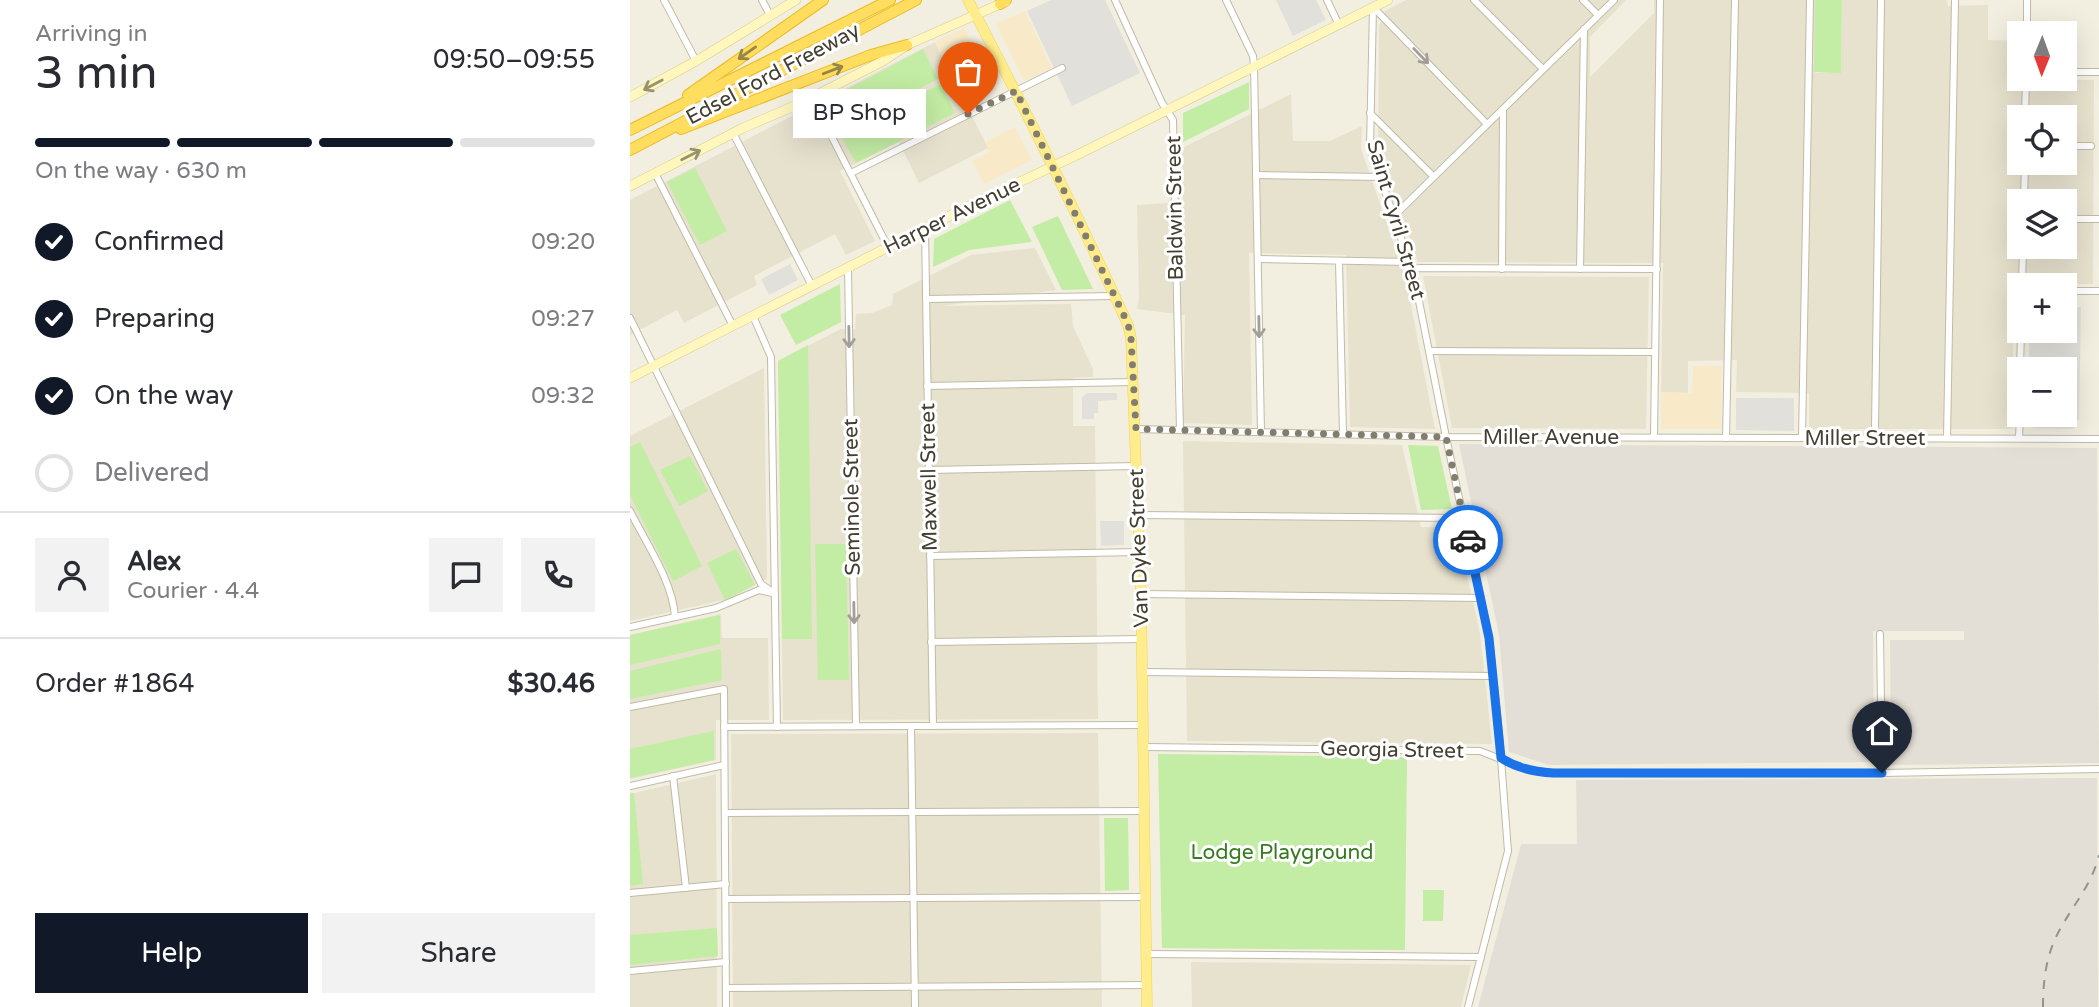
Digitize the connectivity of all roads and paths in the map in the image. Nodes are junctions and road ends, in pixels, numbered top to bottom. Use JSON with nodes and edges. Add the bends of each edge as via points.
{"nodes":[{"id":1,"x":664,"y":0,"type":"edge"},
{"id":2,"x":762,"y":0,"type":"edge"},
{"id":3,"x":796,"y":0,"type":"edge"},
{"id":4,"x":823,"y":0,"type":"edge"},
{"id":5,"x":890,"y":0,"type":"edge"},
{"id":6,"x":916,"y":0,"type":"edge"},
{"id":7,"x":1115,"y":0,"type":"edge"},
{"id":8,"x":1226,"y":0,"type":"edge"},
{"id":9,"x":1327,"y":0,"type":"edge"},
{"id":10,"x":1388,"y":0,"type":"edge"},
{"id":11,"x":1474,"y":0,"type":"edge"},
{"id":12,"x":1583,"y":0,"type":"edge"},
{"id":13,"x":1614,"y":0,"type":"edge"},
{"id":14,"x":1660,"y":0,"type":"edge"},
{"id":15,"x":1735,"y":0,"type":"edge"},
{"id":16,"x":1810,"y":0,"type":"edge"},
{"id":17,"x":1881,"y":0,"type":"edge"},
{"id":18,"x":1955,"y":0,"type":"edge"},
{"id":19,"x":2027,"y":0,"type":"edge"},
{"id":20,"x":969,"y":1,"type":"edge"},
{"id":21,"x":1005,"y":1,"type":"edge"},
{"id":22,"x":1373,"y":7,"type":"junction"},
{"id":23,"x":770,"y":15,"type":"junction"},
{"id":24,"x":976,"y":15,"type":"junction"},
{"id":25,"x":1598,"y":15,"type":"junction"},
{"id":26,"x":2027,"y":21,"type":"edge"},
{"id":27,"x":1338,"y":23,"type":"junction"},
{"id":28,"x":1584,"y":29,"type":"junction"},
{"id":29,"x":907,"y":45,"type":"junction"},
{"id":30,"x":696,"y":61,"type":"junction"},
{"id":31,"x":1254,"y":66,"type":"junction"},
{"id":32,"x":1062,"y":68,"type":"dead end"},
{"id":33,"x":1543,"y":69,"type":"junction"},
{"id":34,"x":2077,"y":72,"type":"edge"},
{"id":35,"x":2099,"y":72,"type":"edge"},
{"id":36,"x":1016,"y":91,"type":"junction"},
{"id":37,"x":630,"y":97,"type":"edge"},
{"id":38,"x":812,"y":97,"type":"junction"},
{"id":39,"x":1167,"y":110,"type":"junction"},
{"id":40,"x":1503,"y":110,"type":"junction"},
{"id":41,"x":1370,"y":113,"type":"junction"},
{"id":42,"x":661,"y":114,"type":"junction"},
{"id":43,"x":1486,"y":124,"type":"junction"},
{"id":44,"x":630,"y":130,"type":"edge"},
{"id":45,"x":733,"y":133,"type":"junction"},
{"id":46,"x":2091,"y":145,"type":"dead end"},
{"id":47,"x":2077,"y":146,"type":"edge"},
{"id":48,"x":631,"y":149,"type":"edge"},
{"id":49,"x":1053,"y":166,"type":"junction"},
{"id":50,"x":654,"y":173,"type":"junction"},
{"id":51,"x":851,"y":173,"type":"junction"},
{"id":52,"x":1256,"y":175,"type":"junction"},
{"id":53,"x":1433,"y":176,"type":"junction"},
{"id":54,"x":1381,"y":177,"type":"junction"},
{"id":55,"x":630,"y":186,"type":"edge"},
{"id":56,"x":1394,"y":216,"type":"junction"},
{"id":57,"x":2077,"y":219,"type":"edge"},
{"id":58,"x":2099,"y":219,"type":"edge"},
{"id":59,"x":925,"y":229,"type":"junction"},
{"id":60,"x":888,"y":247,"type":"junction"},
{"id":61,"x":1258,"y":259,"type":"junction"},
{"id":62,"x":1339,"y":261,"type":"junction"},
{"id":63,"x":1409,"y":262,"type":"junction"},
{"id":64,"x":848,"y":269,"type":"junction"},
{"id":65,"x":1502,"y":269,"type":"junction"},
{"id":66,"x":1580,"y":269,"type":"junction"},
{"id":67,"x":1657,"y":269,"type":"junction"},
{"id":68,"x":1412,"y":270,"type":"junction"},
{"id":69,"x":811,"y":286,"type":"junction"},
{"id":70,"x":2077,"y":291,"type":"edge"},
{"id":71,"x":2099,"y":291,"type":"edge"},
{"id":72,"x":1115,"y":296,"type":"junction"},
{"id":73,"x":926,"y":299,"type":"junction"},
{"id":74,"x":753,"y":316,"type":"junction"},
{"id":75,"x":630,"y":318,"type":"edge"},
{"id":76,"x":733,"y":326,"type":"junction"},
{"id":77,"x":1429,"y":351,"type":"junction"},
{"id":78,"x":1655,"y":352,"type":"junction"},
{"id":79,"x":654,"y":366,"type":"junction"},
{"id":80,"x":630,"y":378,"type":"edge"},
{"id":81,"x":1134,"y":382,"type":"junction"},
{"id":82,"x":927,"y":386,"type":"junction"},
{"id":83,"x":2019,"y":427,"type":"edge"},
{"id":84,"x":1136,"y":429,"type":"junction"},
{"id":85,"x":1180,"y":430,"type":"junction"},
{"id":86,"x":1261,"y":432,"type":"junction"},
{"id":87,"x":1343,"y":434,"type":"junction"},
{"id":88,"x":1446,"y":437,"type":"junction"},
{"id":89,"x":1631,"y":437,"type":"joint"},
{"id":90,"x":1654,"y":437,"type":"junction"},
{"id":91,"x":1726,"y":438,"type":"junction"},
{"id":92,"x":1801,"y":438,"type":"junction"},
{"id":93,"x":1877,"y":438,"type":"junction"},
{"id":94,"x":1947,"y":438,"type":"junction"},
{"id":95,"x":2019,"y":438,"type":"junction"},
{"id":96,"x":2099,"y":439,"type":"edge"},
{"id":97,"x":1137,"y":466,"type":"junction"},
{"id":98,"x":929,"y":470,"type":"junction"},
{"id":99,"x":630,"y":511,"type":"edge"},
{"id":100,"x":1139,"y":515,"type":"junction"},
{"id":101,"x":1463,"y":518,"type":"junction"},
{"id":102,"x":1140,"y":552,"type":"junction"},
{"id":103,"x":930,"y":556,"type":"junction"},
{"id":104,"x":774,"y":593,"type":"junction"},
{"id":105,"x":1141,"y":594,"type":"junction"},
{"id":106,"x":1481,"y":598,"type":"junction"},
{"id":107,"x":675,"y":617,"type":"junction"},
{"id":108,"x":630,"y":627,"type":"edge"},
{"id":109,"x":1880,"y":634,"type":"dead end"},
{"id":110,"x":1142,"y":639,"type":"junction"},
{"id":111,"x":931,"y":642,"type":"junction"},
{"id":112,"x":1143,"y":672,"type":"junction"},
{"id":113,"x":1493,"y":676,"type":"junction"},
{"id":114,"x":630,"y":707,"type":"edge"},
{"id":115,"x":1143,"y":725,"type":"junction"},
{"id":116,"x":856,"y":726,"type":"junction"},
{"id":117,"x":911,"y":726,"type":"junction"},
{"id":118,"x":933,"y":726,"type":"junction"},
{"id":119,"x":724,"y":727,"type":"junction"},
{"id":120,"x":777,"y":727,"type":"junction"},
{"id":121,"x":1144,"y":747,"type":"junction"},
{"id":122,"x":1501,"y":758,"type":"junction"},
{"id":123,"x":724,"y":765,"type":"junction"},
{"id":124,"x":2099,"y":769,"type":"edge"},
{"id":125,"x":1882,"y":773,"type":"junction"},
{"id":126,"x":673,"y":776,"type":"junction"},
{"id":127,"x":630,"y":786,"type":"edge"},
{"id":128,"x":1144,"y":811,"type":"junction"},
{"id":129,"x":912,"y":812,"type":"junction"},
{"id":130,"x":725,"y":813,"type":"junction"},
{"id":131,"x":726,"y":884,"type":"junction"},
{"id":132,"x":686,"y":888,"type":"junction"},
{"id":133,"x":630,"y":893,"type":"edge"},
{"id":134,"x":1146,"y":897,"type":"junction"},
{"id":135,"x":914,"y":898,"type":"junction"},
{"id":136,"x":726,"y":899,"type":"junction"},
{"id":137,"x":1147,"y":954,"type":"junction"},
{"id":138,"x":1481,"y":957,"type":"junction"},
{"id":139,"x":726,"y":962,"type":"junction"},
{"id":140,"x":630,"y":971,"type":"edge"},
{"id":141,"x":1147,"y":985,"type":"junction"},
{"id":142,"x":915,"y":986,"type":"junction"},
{"id":143,"x":726,"y":988,"type":"junction"},
{"id":144,"x":726,"y":1007,"type":"edge"},
{"id":145,"x":915,"y":1007,"type":"edge"},
{"id":146,"x":1147,"y":1007,"type":"edge"},
{"id":147,"x":1468,"y":1007,"type":"edge"}],
"edges":[{"from":1,"to":30,"type":"street"},
{"from":2,"to":23,"type":"street"},
{"from":3,"to":23,"type":"street"},
{"from":4,"to":42,"type":"highway","one_way":true},
{"from":5,"to":42,"type":"highway","name":"Edsel Ford Freeway"},
{"from":6,"to":48,"type":"highway","name":"Edsel Ford Freeway"},
{"from":7,"to":39,"type":"street","name":"Baldwin Street"},
{"from":8,"to":31,"type":"street"},
{"from":9,"to":27,"type":"street"},
{"from":10,"to":22,"type":"street","name":"Harper Avenue"},
{"from":11,"to":33,"type":"street"},
{"from":12,"to":25,"type":"street"},
{"from":13,"to":25,"type":"street"},
{"from":14,"to":67,"type":"street"},
{"from":15,"to":91,"type":"street"},
{"from":16,"to":92,"type":"street"},
{"from":17,"to":93,"type":"street"},
{"from":18,"to":94,"type":"street"},
{"from":19,"to":26,"type":"street"},
{"from":20,"to":24,"type":"main road","name":"Van Dyke Street"},
{"from":21,"to":24,"type":"street"},
{"from":22,"to":27,"type":"street","name":"Harper Avenue"},
{"from":22,"to":41,"type":"street","name":"Saint Cyril Street"},
{"from":22,"to":43,"type":"street","one_way":true},
{"from":23,"to":30,"type":"street"},
{"from":24,"to":29,"type":"street"},
{"from":24,"to":36,"type":"main road","name":"Van Dyke Street"},
{"from":25,"to":28,"type":"street"},
{"from":27,"to":31,"type":"street","name":"Harper Avenue"},
{"from":28,"to":33,"type":"street"},
{"from":28,"to":66,"type":"street"},
{"from":29,"to":38,"type":"street"},
{"from":48,"to":29,"type":"highway","one_way":true},
{"from":30,"to":37,"type":"street","one_way":true},
{"from":31,"to":39,"type":"street","name":"Harper Avenue"},
{"from":31,"to":52,"type":"street"},
{"from":32,"to":36,"type":"street"},
{"from":33,"to":40,"type":"street"},
{"from":34,"to":35,"type":"street"},
{"from":36,"to":49,"type":"main road","name":"Van Dyke Street"},
{"from":36,"to":51,"type":"street"},
{"from":38,"to":45,"type":"street"},
{"from":38,"to":51,"type":"street"},
{"from":39,"to":49,"type":"street","name":"Harper Avenue"},
{"from":39,"to":85,"type":"street","name":"Baldwin Street","via":[[1173,120]]},
{"from":40,"to":43,"type":"street"},
{"from":40,"to":65,"type":"street"},
{"from":41,"to":53,"type":"street"},
{"from":41,"to":54,"type":"street","name":"Saint Cyril Street","via":[[1370,147]]},
{"from":42,"to":44,"type":"highway","name":"Edsel Ford Freeway"},
{"from":43,"to":53,"type":"street"},
{"from":50,"to":45,"type":"street","one_way":true},
{"from":45,"to":69,"type":"street"},
{"from":46,"to":47,"type":"street"},
{"from":49,"to":59,"type":"street","name":"Harper Avenue"},
{"from":49,"to":72,"type":"main road","name":"Van Dyke Street"},
{"from":50,"to":55,"type":"street"},
{"from":50,"to":76,"type":"street"},
{"from":51,"to":60,"type":"street"},
{"from":52,"to":54,"type":"street"},
{"from":52,"to":61,"type":"street"},
{"from":53,"to":56,"type":"street"},
{"from":54,"to":56,"type":"street","name":"Saint Cyril Street"},
{"from":56,"to":63,"type":"street","name":"Saint Cyril Street"},
{"from":57,"to":58,"type":"street"},
{"from":59,"to":60,"type":"street","name":"Harper Avenue"},
{"from":59,"to":73,"type":"street","name":"Maxwell Street"},
{"from":60,"to":64,"type":"street","name":"Harper Avenue"},
{"from":61,"to":62,"type":"street"},
{"from":61,"to":86,"type":"street","one_way":true},
{"from":62,"to":63,"type":"street"},
{"from":62,"to":87,"type":"street"},
{"from":63,"to":68,"type":"street","name":"Saint Cyril Street"},
{"from":64,"to":69,"type":"street","name":"Harper Avenue"},
{"from":64,"to":116,"type":"street","name":"Seminole Street","one_way":true},
{"from":65,"to":66,"type":"street"},
{"from":65,"to":68,"type":"street"},
{"from":66,"to":67,"type":"street"},
{"from":67,"to":78,"type":"street"},
{"from":68,"to":77,"type":"street","name":"Saint Cyril Street"},
{"from":69,"to":74,"type":"street","name":"Harper Avenue"},
{"from":70,"to":71,"type":"street"},
{"from":72,"to":73,"type":"street"},
{"from":72,"to":81,"type":"main road","name":"Van Dyke Street","via":[[1130,331]]},
{"from":73,"to":82,"type":"street","name":"Maxwell Street"},
{"from":74,"to":76,"type":"street","name":"Harper Avenue"},
{"from":74,"to":104,"type":"street","via":[[771,357]]},
{"from":75,"to":79,"type":"street"},
{"from":76,"to":79,"type":"street","name":"Harper Avenue"},
{"from":77,"to":78,"type":"street"},
{"from":77,"to":88,"type":"street","name":"Saint Cyril Street"},
{"from":78,"to":90,"type":"street"},
{"from":79,"to":80,"type":"street","name":"Harper Avenue"},
{"from":79,"to":104,"type":"street","via":[[761,584]]},
{"from":81,"to":82,"type":"street"},
{"from":81,"to":84,"type":"main road","name":"Van Dyke Street"},
{"from":82,"to":98,"type":"street","name":"Maxwell Street"},
{"from":83,"to":95,"type":"street"},
{"from":84,"to":85,"type":"street","name":"Miller Avenue"},
{"from":84,"to":97,"type":"main road","name":"Van Dyke Street"},
{"from":85,"to":86,"type":"street","name":"Miller Avenue"},
{"from":86,"to":87,"type":"street","name":"Miller Avenue"},
{"from":87,"to":88,"type":"street","name":"Miller Avenue"},
{"from":88,"to":89,"type":"street","name":"Miller Avenue"},
{"from":88,"to":101,"type":"street","name":"Saint Cyril Street"},
{"from":89,"to":90,"type":"street","name":"Miller Street"},
{"from":90,"to":91,"type":"street","name":"Miller Street"},
{"from":91,"to":92,"type":"street","name":"Miller Street"},
{"from":92,"to":93,"type":"street","name":"Miller Street"},
{"from":93,"to":94,"type":"street","name":"Miller Street"},
{"from":94,"to":95,"type":"street","name":"Miller Street"},
{"from":95,"to":96,"type":"street","name":"Miller Street"},
{"from":97,"to":98,"type":"street"},
{"from":97,"to":100,"type":"main road","name":"Van Dyke Street"},
{"from":98,"to":103,"type":"street","name":"Maxwell Street"},
{"from":99,"to":107,"type":"street","via":[[667,584]]},
{"from":100,"to":101,"type":"street"},
{"from":100,"to":102,"type":"main road","name":"Van Dyke Street"},
{"from":101,"to":106,"type":"street","name":"Saint Cyril Street"},
{"from":102,"to":103,"type":"street"},
{"from":102,"to":105,"type":"main road","name":"Van Dyke Street"},
{"from":103,"to":111,"type":"street","name":"Maxwell Street"},
{"from":104,"to":107,"type":"street","via":[[759,590],[724,606]]},
{"from":104,"to":120,"type":"street"},
{"from":105,"to":106,"type":"street"},
{"from":105,"to":110,"type":"main road","name":"Van Dyke Street"},
{"from":106,"to":113,"type":"street","name":"Saint Cyril Street"},
{"from":107,"to":108,"type":"street"},
{"from":109,"to":125,"type":"street"},
{"from":110,"to":111,"type":"street"},
{"from":110,"to":112,"type":"main road","name":"Van Dyke Street"},
{"from":111,"to":118,"type":"street","name":"Maxwell Street"},
{"from":112,"to":113,"type":"street"},
{"from":112,"to":115,"type":"main road","name":"Van Dyke Street"},
{"from":113,"to":122,"type":"street","name":"Saint Cyril Street"},
{"from":114,"to":119,"type":"street","via":[[724,689]]},
{"from":115,"to":118,"type":"street"},
{"from":115,"to":121,"type":"main road","name":"Van Dyke Street"},
{"from":116,"to":117,"type":"street"},
{"from":116,"to":120,"type":"street"},
{"from":117,"to":118,"type":"street"},
{"from":117,"to":129,"type":"street"},
{"from":119,"to":120,"type":"street"},
{"from":119,"to":123,"type":"street"},
{"from":121,"to":122,"type":"street","name":"Georgia Street","via":[[1462,750]]},
{"from":121,"to":128,"type":"main road","name":"Van Dyke Street"},
{"from":122,"to":125,"type":"street","name":"Georgia Street","via":[[1543,773]]},
{"from":122,"to":138,"type":"street","name":"Saint Cyril Street","via":[[1508,851]]},
{"from":123,"to":126,"type":"street"},
{"from":123,"to":130,"type":"street"},
{"from":124,"to":125,"type":"street","name":"Georgia Street"},
{"from":126,"to":127,"type":"street"},
{"from":126,"to":132,"type":"street"},
{"from":128,"to":129,"type":"street"},
{"from":128,"to":134,"type":"main road","name":"Van Dyke Street"},
{"from":129,"to":130,"type":"street"},
{"from":129,"to":135,"type":"street"},
{"from":130,"to":131,"type":"street"},
{"from":131,"to":132,"type":"street"},
{"from":131,"to":136,"type":"street"},
{"from":132,"to":133,"type":"street"},
{"from":134,"to":135,"type":"street"},
{"from":134,"to":137,"type":"main road","name":"Van Dyke Street"},
{"from":135,"to":136,"type":"street"},
{"from":135,"to":142,"type":"street"},
{"from":136,"to":139,"type":"street"},
{"from":137,"to":138,"type":"street"},
{"from":137,"to":141,"type":"main road","name":"Van Dyke Street"},
{"from":138,"to":147,"type":"street","name":"Saint Cyril Street"},
{"from":139,"to":140,"type":"street"},
{"from":139,"to":143,"type":"street"},
{"from":141,"to":142,"type":"street"},
{"from":141,"to":146,"type":"main road","name":"Van Dyke Street"},
{"from":142,"to":143,"type":"street"},
{"from":142,"to":145,"type":"street"},
{"from":143,"to":144,"type":"street"}]}
